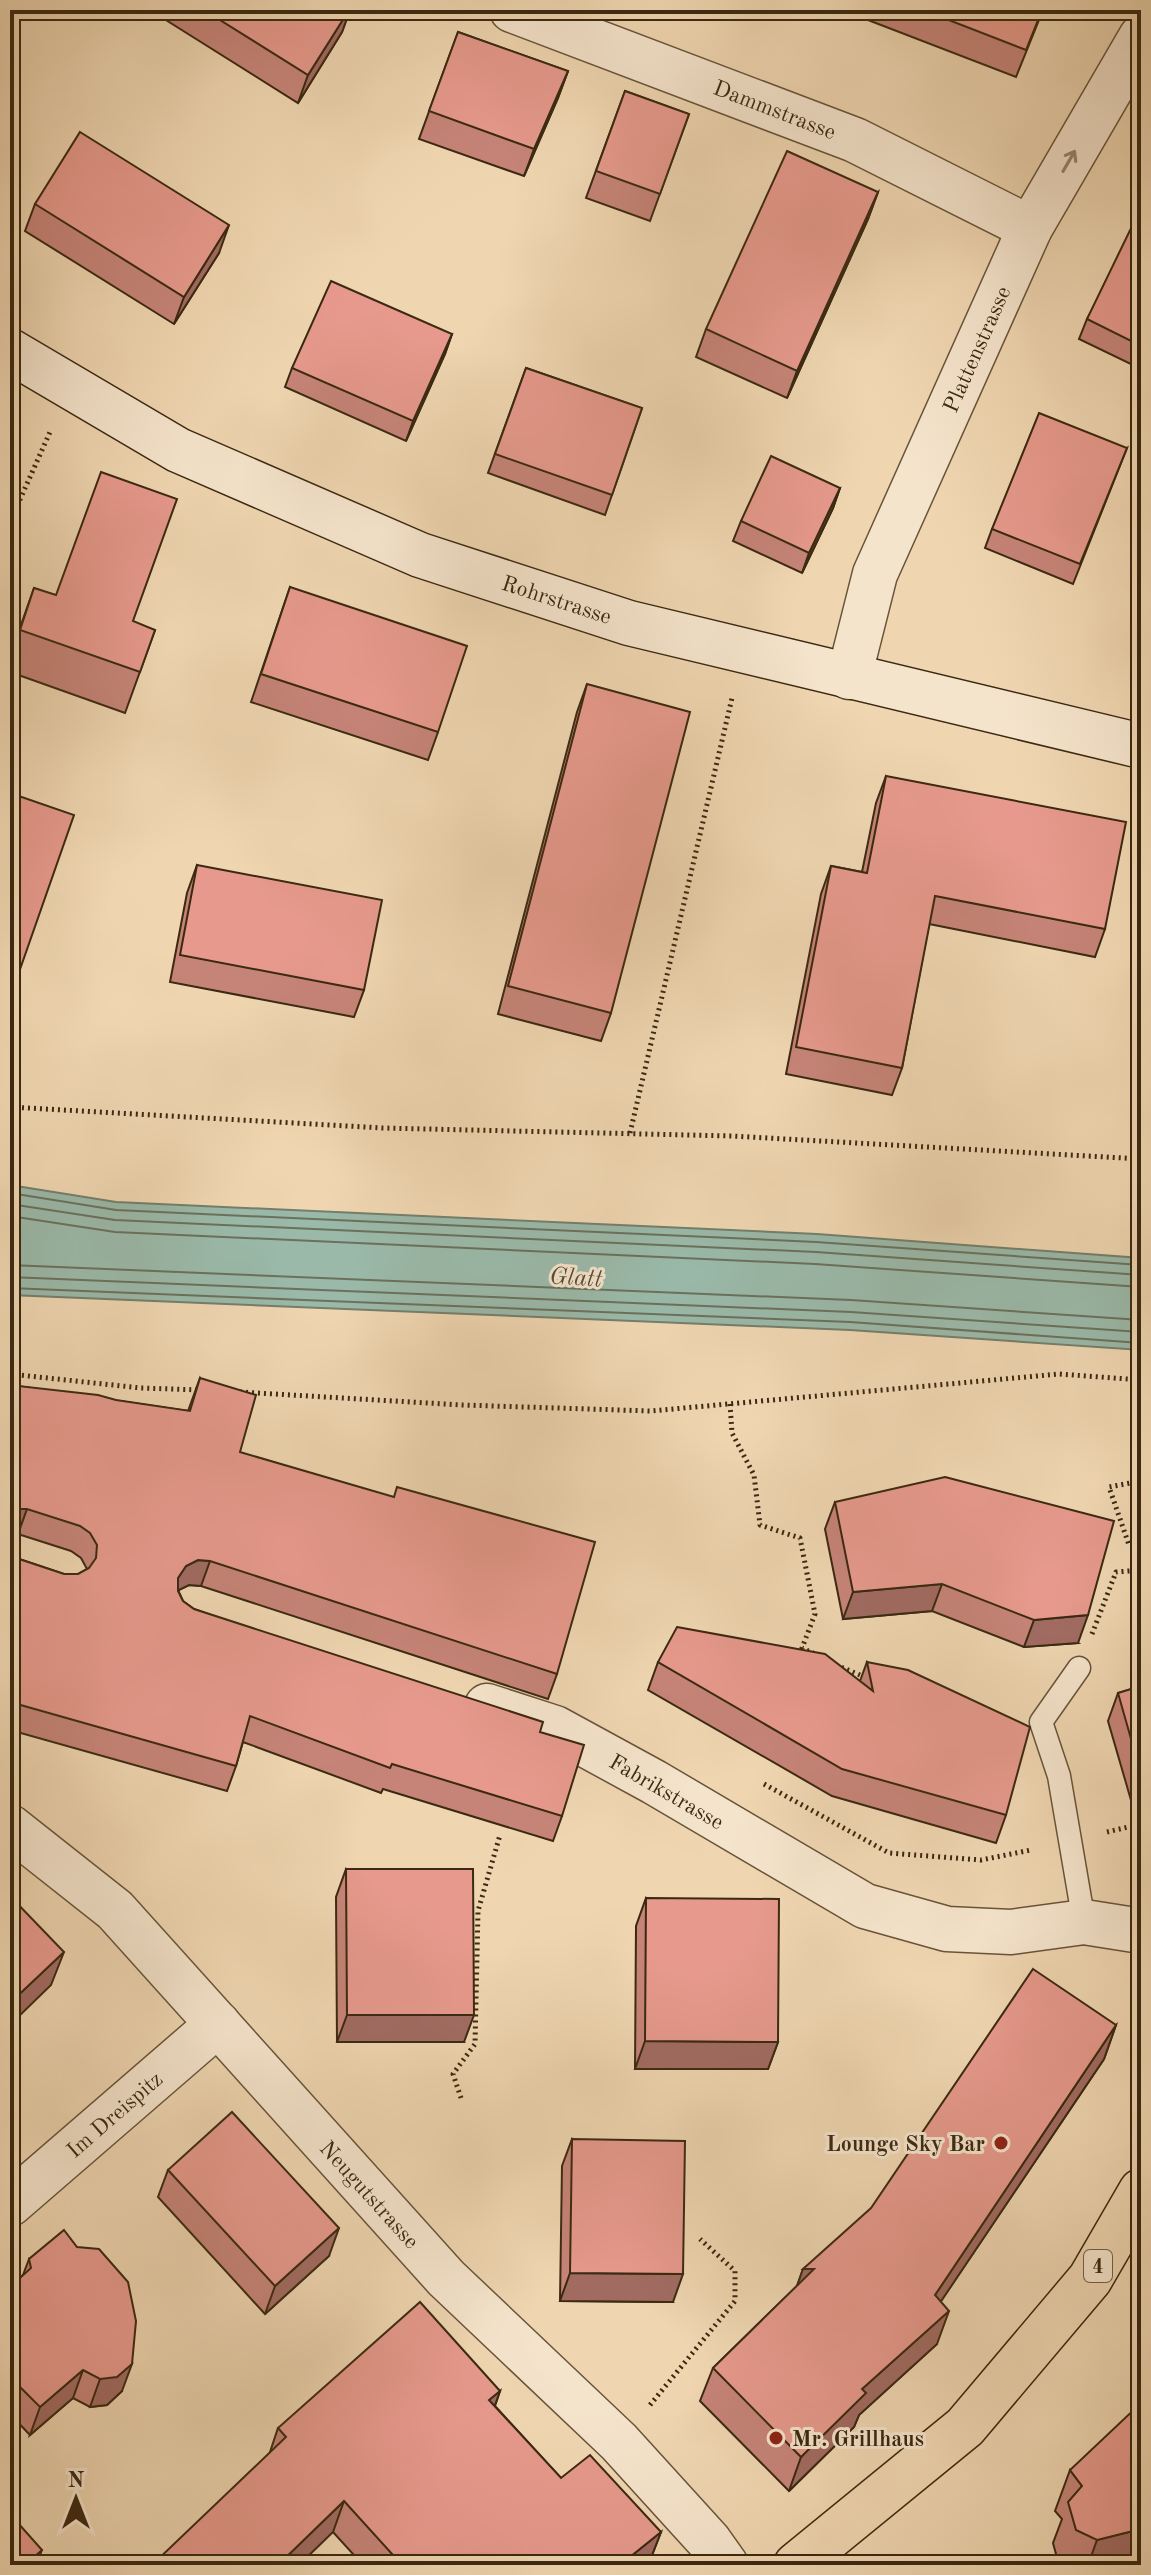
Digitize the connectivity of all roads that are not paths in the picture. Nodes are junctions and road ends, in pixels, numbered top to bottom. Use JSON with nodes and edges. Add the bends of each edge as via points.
{"nodes":[{"id":1,"x":512,"y":10,"type":"edge"},
{"id":2,"x":1141,"y":37,"type":"edge"},
{"id":3,"x":1030,"y":228,"type":"junction"},
{"id":4,"x":10,"y":351,"type":"edge"},
{"id":5,"x":849,"y":677,"type":"junction"},
{"id":6,"x":1141,"y":746,"type":"edge"},
{"id":7,"x":1079,"y":1668,"type":"road end"},
{"id":8,"x":449,"y":1694,"type":"edge"},
{"id":9,"x":10,"y":1827,"type":"edge"},
{"id":10,"x":1084,"y":1922,"type":"junction"},
{"id":11,"x":1141,"y":1931,"type":"edge"},
{"id":12,"x":218,"y":2024,"type":"junction"},
{"id":13,"x":1141,"y":2191,"type":"edge"},
{"id":14,"x":10,"y":2204,"type":"edge"},
{"id":15,"x":807,"y":2562,"type":"edge"},
{"id":16,"x":726,"y":2565,"type":"edge"}],
"edges":[{"from":1,"to":3,"type":"street","name":"Dammstrasse","via":[[855,140]]},
{"from":3,"to":2,"type":"street","name":"Plattenstrasse","one_way":true},
{"from":3,"to":5,"type":"street","name":"Plattenstrasse","via":[[875,574]]},
{"from":4,"to":5,"type":"street","name":"Rohrstrasse","via":[[178,450],[420,555],[629,623]]},
{"from":5,"to":6,"type":"street","name":"Rohrstrasse"},
{"from":7,"to":10,"type":"lane","via":[[1041,1722],[1059,1776]]},
{"from":8,"to":10,"type":"street","name":"Fabrikstrasse","via":[[555,1728],[865,1906],[947,1929],[1011,1932]]},
{"from":9,"to":12,"type":"street","name":"Neugutstrasse","via":[[115,1910]]},
{"from":10,"to":11,"type":"street","name":"Fabrikstrasse"},
{"from":12,"to":14,"type":"street","name":"Im Dreispitz"},
{"from":12,"to":16,"type":"street","name":"Neugutstrasse","via":[[446,2278],[619,2442]]},
{"from":13,"to":15,"type":"main road","number":"4","via":[[1090,2279],[965,2427]]}]}
